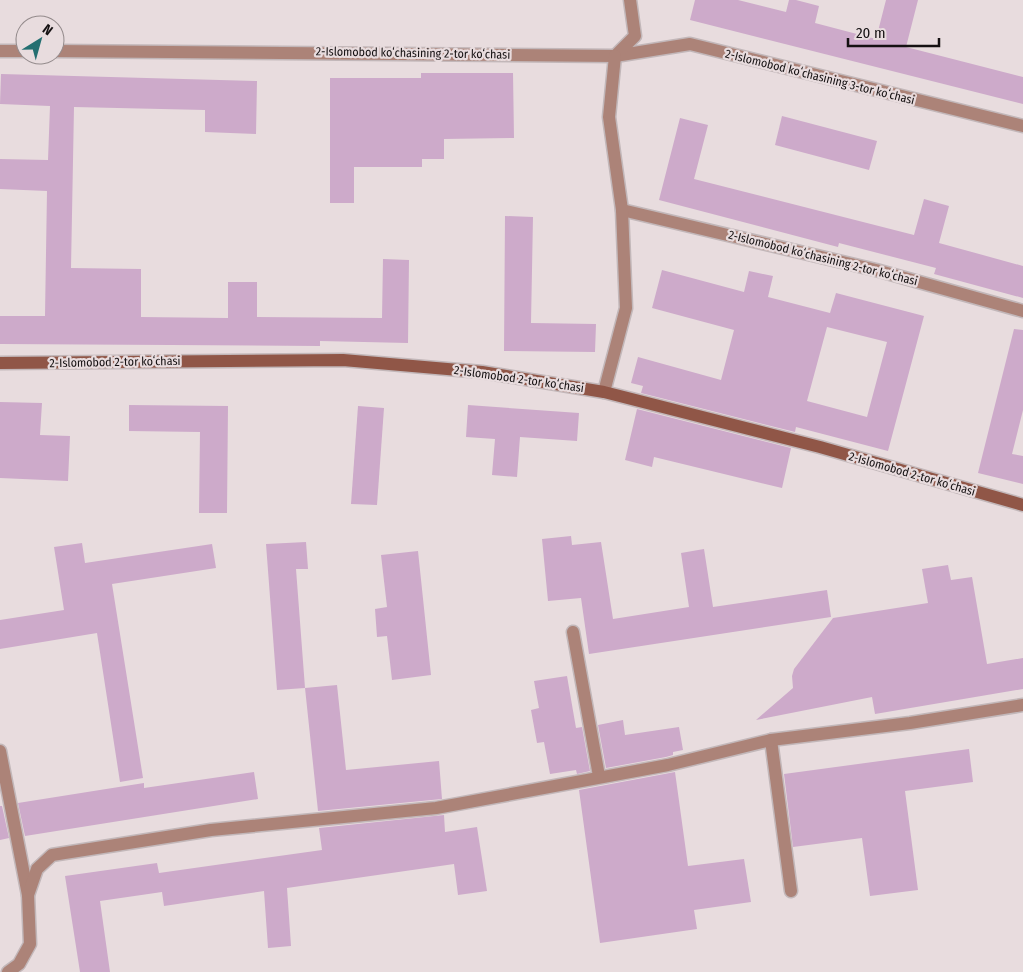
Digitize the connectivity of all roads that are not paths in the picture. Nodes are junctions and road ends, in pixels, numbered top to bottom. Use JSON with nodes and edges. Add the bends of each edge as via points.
{"nodes":[{"id":1,"x":630,"y":0,"type":"edge"},
{"id":2,"x":0,"y":50,"type":"edge"},
{"id":3,"x":15,"y":51,"type":"edge"},
{"id":4,"x":65,"y":51,"type":"edge"},
{"id":5,"x":615,"y":56,"type":"junction"},
{"id":6,"x":1023,"y":126,"type":"edge"},
{"id":7,"x":622,"y":210,"type":"junction"},
{"id":8,"x":1023,"y":311,"type":"edge"},
{"id":9,"x":0,"y":363,"type":"edge"},
{"id":10,"x":604,"y":392,"type":"junction"},
{"id":11,"x":1023,"y":505,"type":"edge"},
{"id":12,"x":573,"y":632,"type":"dead end"},
{"id":13,"x":1023,"y":705,"type":"edge"},
{"id":14,"x":771,"y":740,"type":"junction"},
{"id":15,"x":0,"y":751,"type":"edge"},
{"id":16,"x":599,"y":776,"type":"junction"},
{"id":17,"x":791,"y":892,"type":"dead end"},
{"id":18,"x":28,"y":895,"type":"junction"},
{"id":19,"x":8,"y":972,"type":"edge"}],
"edges":[{"from":1,"to":5,"type":"street","via":[[634,36]]},
{"from":2,"to":3,"type":"street"},
{"from":4,"to":5,"type":"street","name":"2-Islomobod koʻchasining 2-tor koʻchasi"},
{"from":5,"to":6,"type":"street","name":"2-Islomobod koʻchasining 3-tor koʻchasi","via":[[690,44]]},
{"from":5,"to":7,"type":"street","via":[[609,117]]},
{"from":7,"to":8,"type":"street","name":"2-Islomobod koʻchasining 2-tor koʻchasi","via":[[876,270]]},
{"from":7,"to":10,"type":"street","via":[[626,308]]},
{"from":9,"to":10,"type":"street","name":"2-Islomobod 2-tor koʻchasi","via":[[343,360],[482,372]]},
{"from":10,"to":11,"type":"street","name":"2-Islomobod 2-tor koʻchasi","via":[[820,447]]},
{"from":12,"to":16,"type":"street"},
{"from":13,"to":14,"type":"street"},
{"from":14,"to":16,"type":"street","via":[[668,765]]},
{"from":14,"to":17,"type":"street"},
{"from":15,"to":18,"type":"street"},
{"from":16,"to":18,"type":"street","via":[[436,808],[212,830],[52,855],[37,869]]},
{"from":18,"to":19,"type":"street","via":[[30,944],[19,964]]}]}
